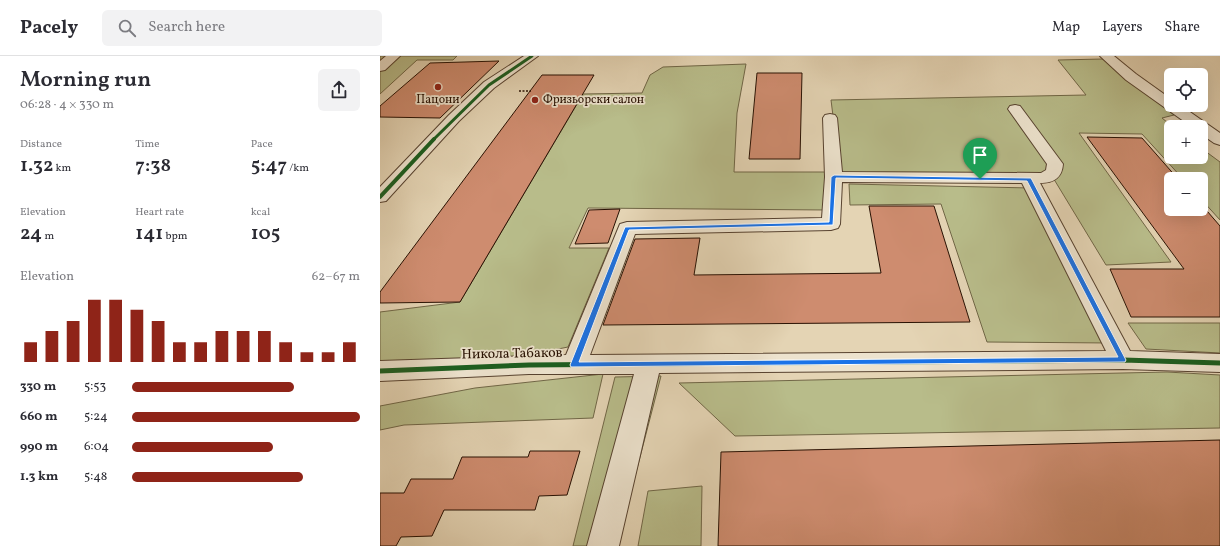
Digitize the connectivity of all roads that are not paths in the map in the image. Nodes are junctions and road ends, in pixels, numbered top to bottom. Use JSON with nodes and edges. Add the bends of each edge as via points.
{"nodes":[{"id":1,"x":394,"y":56,"type":"edge"},
{"id":2,"x":532,"y":56,"type":"edge"},
{"id":3,"x":1106,"y":56,"type":"edge"},
{"id":4,"x":380,"y":68,"type":"edge"},
{"id":5,"x":1015,"y":109,"type":"dead end"},
{"id":6,"x":830,"y":118,"type":"dead end"},
{"id":7,"x":1220,"y":140,"type":"edge"},
{"id":8,"x":834,"y":177,"type":"junction"},
{"id":9,"x":1029,"y":179,"type":"junction"},
{"id":10,"x":380,"y":197,"type":"edge"},
{"id":11,"x":1123,"y":360,"type":"junction"},
{"id":12,"x":1220,"y":363,"type":"edge"},
{"id":13,"x":649,"y":364,"type":"junction"},
{"id":14,"x":574,"y":365,"type":"junction"},
{"id":15,"x":380,"y":370,"type":"edge"},
{"id":16,"x":603,"y":546,"type":"edge"}],
"edges":[{"from":1,"to":4,"type":"street"},
{"from":2,"to":10,"type":"street","via":[[489,85],[454,118]]},
{"from":3,"to":7,"type":"street","via":[[1131,77]]},
{"from":5,"to":9,"type":"street","via":[[1055,164],[1054,173],[1044,178]]},
{"from":6,"to":8,"type":"street"},
{"from":8,"to":9,"type":"street"},
{"from":8,"to":14,"type":"street","via":[[831,224],[627,228]]},
{"from":9,"to":11,"type":"street"},
{"from":11,"to":12,"type":"street","name":"Никола Табаков"},
{"from":11,"to":13,"type":"street","name":"Никола Табаков"},
{"from":13,"to":14,"type":"street","name":"Никола Табаков"},
{"from":13,"to":16,"type":"street"},
{"from":14,"to":15,"type":"street","name":"Никола Табаков"}]}
